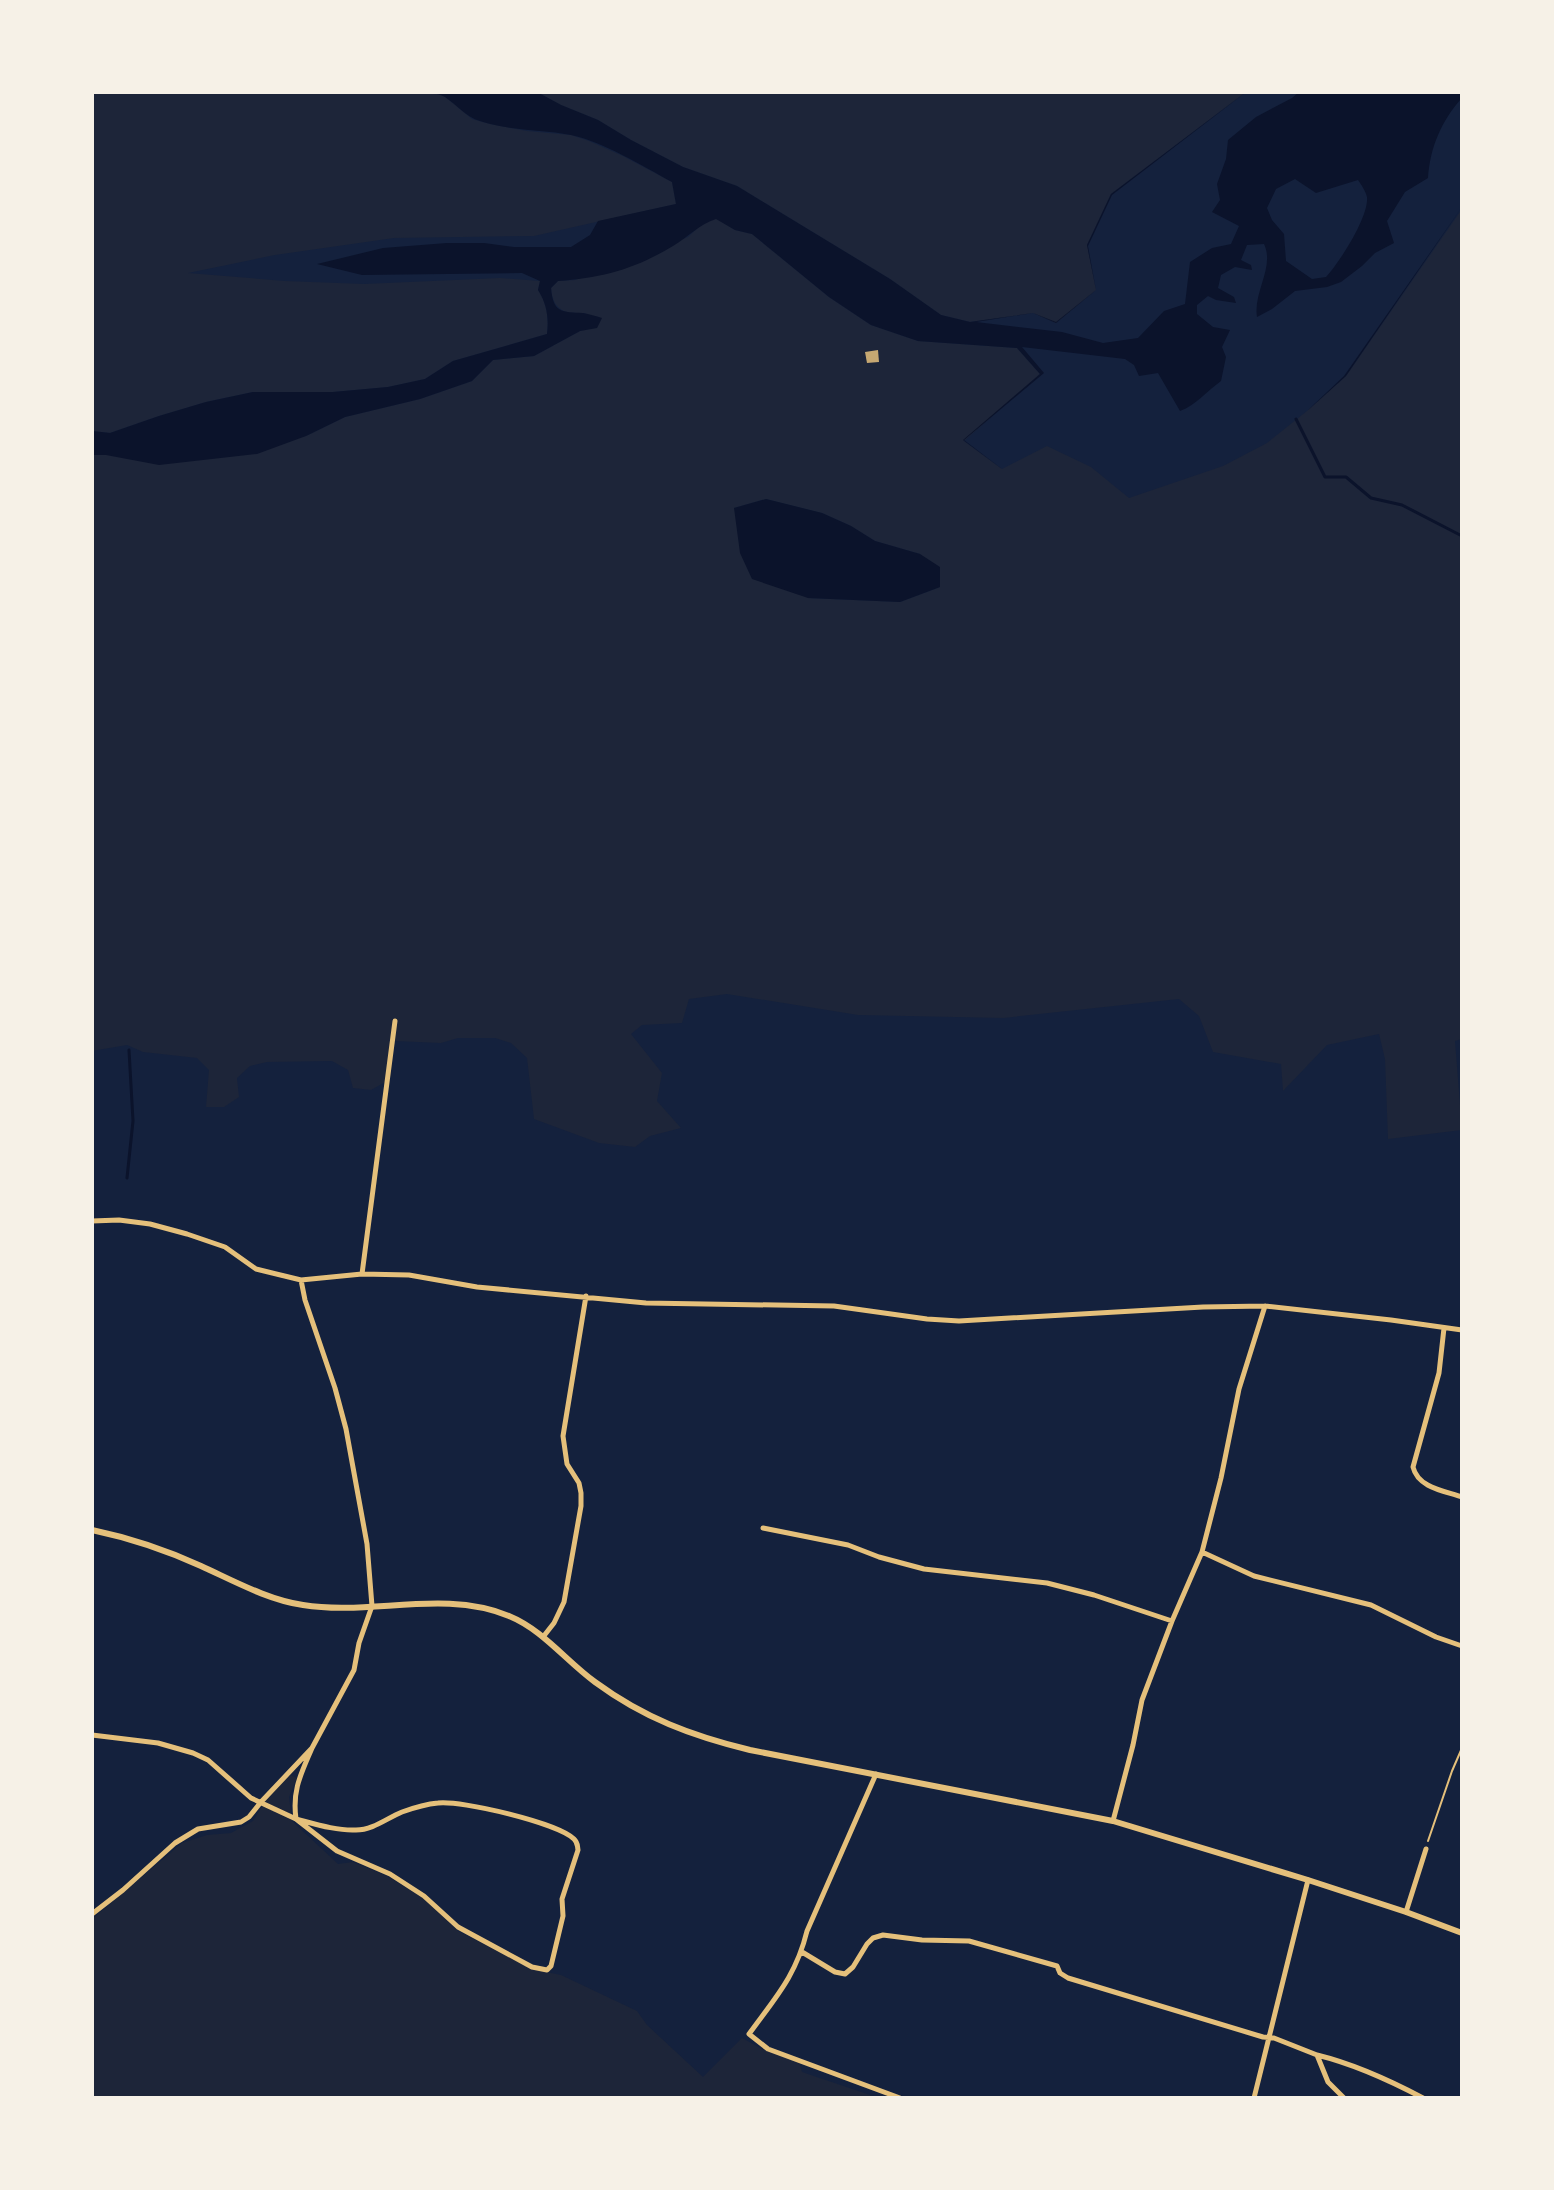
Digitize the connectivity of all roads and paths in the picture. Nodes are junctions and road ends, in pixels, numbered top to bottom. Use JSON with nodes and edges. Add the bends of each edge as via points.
{"nodes":[{"id":1,"x":395,"y":1021,"type":"dead end"},
{"id":2,"x":92,"y":1221,"type":"edge"},
{"id":3,"x":362,"y":1274,"type":"junction"},
{"id":4,"x":301,"y":1280,"type":"junction"},
{"id":5,"x":586,"y":1296,"type":"junction"},
{"id":6,"x":1265,"y":1306,"type":"junction"},
{"id":7,"x":1444,"y":1328,"type":"junction"},
{"id":8,"x":1462,"y":1330,"type":"edge"},
{"id":9,"x":1462,"y":1497,"type":"edge"},
{"id":10,"x":763,"y":1528,"type":"dead end"},
{"id":11,"x":92,"y":1530,"type":"edge"},
{"id":12,"x":1202,"y":1552,"type":"junction"},
{"id":13,"x":372,"y":1606,"type":"junction"},
{"id":14,"x":1172,"y":1621,"type":"junction"},
{"id":15,"x":543,"y":1637,"type":"junction"},
{"id":16,"x":1462,"y":1646,"type":"edge"},
{"id":17,"x":92,"y":1735,"type":"edge"},
{"id":18,"x":312,"y":1748,"type":"junction"},
{"id":19,"x":1462,"y":1748,"type":"edge"},
{"id":20,"x":876,"y":1774,"type":"junction"},
{"id":21,"x":261,"y":1802,"type":"junction"},
{"id":22,"x":296,"y":1819,"type":"junction"},
{"id":23,"x":1113,"y":1821,"type":"junction"},
{"id":24,"x":1426,"y":1849,"type":"joint"},
{"id":25,"x":1308,"y":1880,"type":"junction"},
{"id":26,"x":1406,"y":1912,"type":"junction"},
{"id":27,"x":92,"y":1914,"type":"edge"},
{"id":28,"x":1462,"y":1933,"type":"edge"},
{"id":29,"x":802,"y":1952,"type":"junction"},
{"id":30,"x":1269,"y":2037,"type":"junction"},
{"id":31,"x":1317,"y":2055,"type":"junction"},
{"id":32,"x":900,"y":2098,"type":"edge"},
{"id":33,"x":1254,"y":2098,"type":"edge"},
{"id":34,"x":1344,"y":2098,"type":"edge"},
{"id":35,"x":1423,"y":2098,"type":"edge"}],
"edges":[{"from":1,"to":3,"type":"street"},
{"from":2,"to":4,"type":"street","via":[[150,1224],[187,1234],[225,1247],[256,1269]]},
{"from":3,"to":4,"type":"street"},
{"from":3,"to":5,"type":"street"},
{"from":4,"to":13,"type":"street","via":[[346,1429],[367,1544]]},
{"from":5,"to":6,"type":"street","via":[[646,1303],[834,1306],[959,1321]]},
{"from":5,"to":15,"type":"street","via":[[563,1436],[581,1506],[564,1602]]},
{"from":6,"to":7,"type":"street"},
{"from":6,"to":12,"type":"street","via":[[1239,1389]]},
{"from":7,"to":8,"type":"street"},
{"from":7,"to":9,"type":"street","via":[[1439,1373],[1413,1467],[1424,1483]]},
{"from":10,"to":14,"type":"street","via":[[848,1545],[924,1569],[1047,1583]]},
{"from":11,"to":13,"type":"street","via":[[135,1540],[301,1605]]},
{"from":12,"to":14,"type":"street"},
{"from":12,"to":16,"type":"street","via":[[1254,1576],[1371,1605]]},
{"from":13,"to":15,"type":"street","via":[[482,1607]]},
{"from":13,"to":18,"type":"street","via":[[354,1670]]},
{"from":14,"to":23,"type":"street","via":[[1142,1700]]},
{"from":15,"to":20,"type":"street","via":[[625,1703],[704,1739]]},
{"from":17,"to":21,"type":"street","via":[[193,1753]]},
{"from":18,"to":21,"type":"street"},
{"from":18,"to":22,"type":"street","via":[[293,1801]]},
{"from":19,"to":24,"type":"path"},
{"from":20,"to":23,"type":"street"},
{"from":20,"to":29,"type":"street"},
{"from":21,"to":22,"type":"street"},
{"from":21,"to":27,"type":"street","via":[[241,1822],[198,1829],[175,1843]]},
{"from":22,"to":22,"type":"street","via":[[337,1851],[424,1896],[482,1941],[532,1967],[551,1966],[562,1899],[578,1850],[568,1835],[500,1810],[440,1802],[357,1830]]},
{"from":23,"to":25,"type":"street"},
{"from":24,"to":26,"type":"street"},
{"from":25,"to":26,"type":"street"},
{"from":25,"to":30,"type":"street"},
{"from":26,"to":28,"type":"street"},
{"from":29,"to":30,"type":"street","via":[[845,1974],[867,1944],[883,1935],[969,1941],[1057,1966],[1068,1978],[1102,1989]]},
{"from":29,"to":32,"type":"street","via":[[792,1975],[749,2034],[768,2049]]},
{"from":30,"to":31,"type":"street"},
{"from":30,"to":33,"type":"street"},
{"from":31,"to":34,"type":"street","via":[[1328,2082]]},
{"from":31,"to":35,"type":"street","via":[[1371,2072]]}]}
